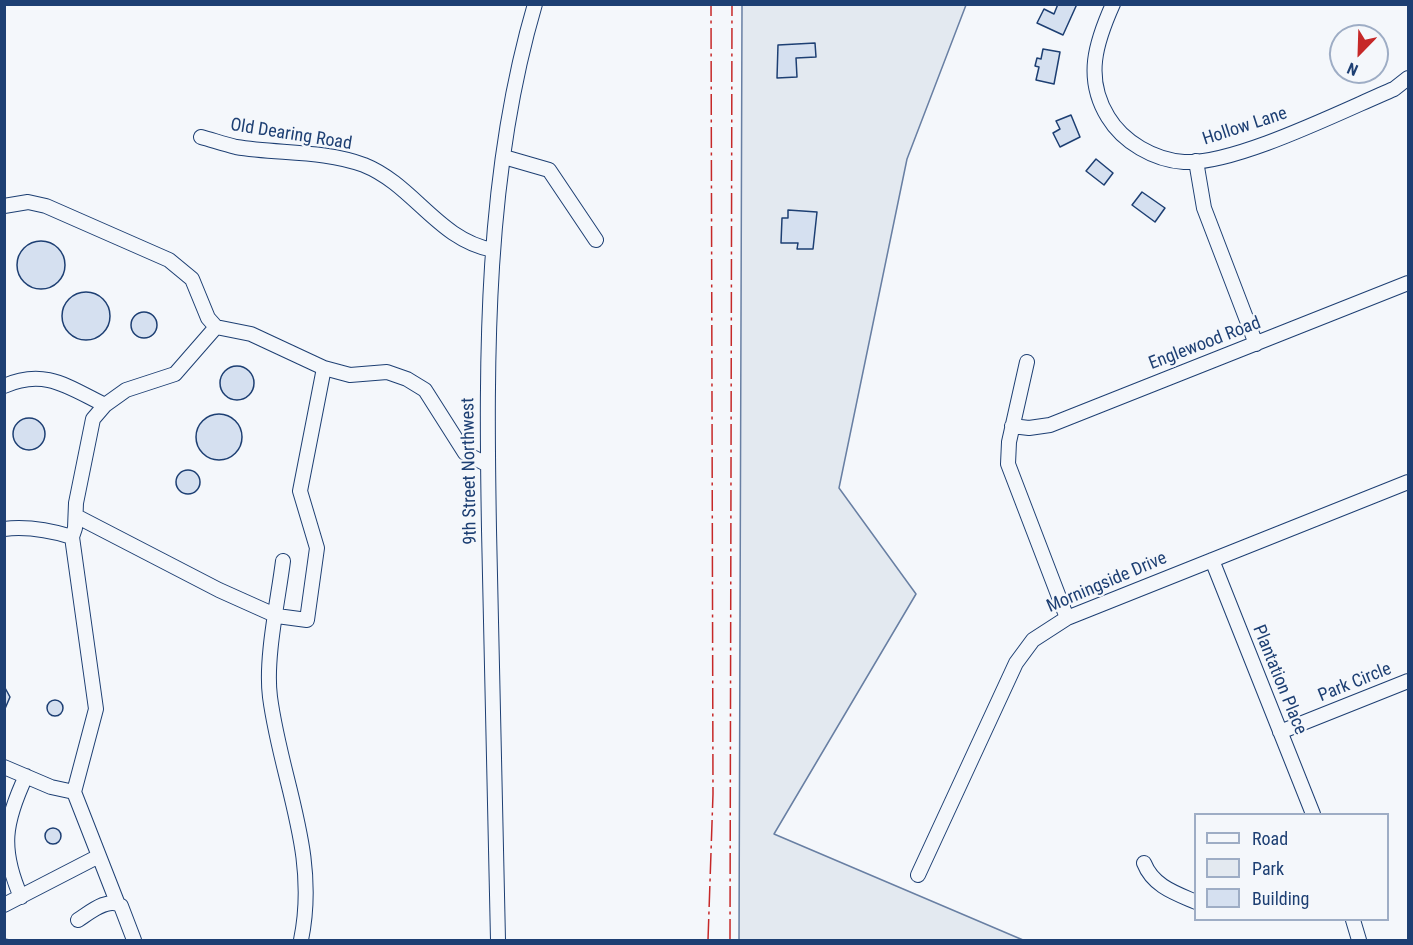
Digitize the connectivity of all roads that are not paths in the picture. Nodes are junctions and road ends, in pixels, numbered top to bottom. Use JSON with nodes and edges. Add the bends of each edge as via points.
{"nodes":[{"id":1,"x":535,"y":4,"type":"edge"},
{"id":2,"x":1113,"y":4,"type":"edge"},
{"id":3,"x":1408,"y":78,"type":"edge"},
{"id":4,"x":201,"y":137,"type":"dead end"},
{"id":5,"x":504,"y":157,"type":"junction"},
{"id":6,"x":1196,"y":161,"type":"junction"},
{"id":7,"x":4,"y":206,"type":"edge"},
{"id":8,"x":596,"y":240,"type":"dead end"},
{"id":9,"x":493,"y":250,"type":"junction"},
{"id":10,"x":1408,"y":283,"type":"edge"},
{"id":11,"x":216,"y":327,"type":"junction"},
{"id":12,"x":1256,"y":344,"type":"junction"},
{"id":13,"x":1027,"y":362,"type":"dead end"},
{"id":14,"x":324,"y":368,"type":"junction"},
{"id":15,"x":4,"y":386,"type":"edge"},
{"id":16,"x":105,"y":405,"type":"junction"},
{"id":17,"x":1012,"y":426,"type":"junction"},
{"id":18,"x":488,"y":465,"type":"junction"},
{"id":19,"x":1408,"y":482,"type":"edge"},
{"id":20,"x":76,"y":516,"type":"junction"},
{"id":21,"x":4,"y":529,"type":"edge"},
{"id":22,"x":72,"y":537,"type":"junction"},
{"id":23,"x":1212,"y":560,"type":"junction"},
{"id":24,"x":284,"y":561,"type":"dead end"},
{"id":25,"x":277,"y":616,"type":"junction"},
{"id":26,"x":1067,"y":618,"type":"junction"},
{"id":27,"x":1408,"y":681,"type":"edge"},
{"id":28,"x":1280,"y":732,"type":"junction"},
{"id":29,"x":4,"y":767,"type":"edge"},
{"id":30,"x":26,"y":776,"type":"junction"},
{"id":31,"x":74,"y":792,"type":"junction"},
{"id":32,"x":1313,"y":813,"type":"edge"},
{"id":33,"x":99,"y":856,"type":"junction"},
{"id":34,"x":1144,"y":863,"type":"dead end"},
{"id":35,"x":918,"y":874,"type":"dead end"},
{"id":36,"x":21,"y":897,"type":"junction"},
{"id":37,"x":1194,"y":901,"type":"edge"},
{"id":38,"x":117,"y":902,"type":"junction"},
{"id":39,"x":4,"y":904,"type":"edge"},
{"id":40,"x":78,"y":920,"type":"dead end"},
{"id":41,"x":1353,"y":921,"type":"edge"},
{"id":42,"x":134,"y":940,"type":"edge"},
{"id":43,"x":301,"y":940,"type":"edge"},
{"id":44,"x":498,"y":940,"type":"edge"},
{"id":45,"x":1359,"y":940,"type":"edge"}],
"edges":[{"from":1,"to":5,"type":"street","name":"9th Street Northwest"},
{"from":2,"to":6,"type":"street","name":"Hollow Lane","via":[[1096,45],[1093,64],[1105,113],[1117,131],[1135,145],[1164,158]]},
{"from":3,"to":6,"type":"street","name":"Hollow Lane","via":[[1394,88],[1324,118],[1237,152]]},
{"from":4,"to":9,"type":"street","name":"Old Dearing Road","via":[[237,147],[318,155],[363,165],[402,188],[444,228]]},
{"from":5,"to":8,"type":"street","via":[[549,170]]},
{"from":5,"to":9,"type":"street","name":"9th Street Northwest"},
{"from":6,"to":12,"type":"street","via":[[1204,208]]},
{"from":7,"to":11,"type":"street","via":[[28,202],[46,206],[169,260],[192,279],[208,318]]},
{"from":9,"to":18,"type":"street","name":"9th Street Northwest"},
{"from":10,"to":12,"type":"street","name":"Englewood Road"},
{"from":11,"to":14,"type":"street","via":[[251,334]]},
{"from":11,"to":16,"type":"street","via":[[175,374],[126,390]]},
{"from":12,"to":17,"type":"street","name":"Englewood Road","via":[[1050,425]]},
{"from":13,"to":17,"type":"street"},
{"from":14,"to":18,"type":"street","via":[[350,375],[387,372],[407,378],[425,390],[465,453]]},
{"from":14,"to":25,"type":"street","via":[[300,491],[317,548],[307,620]]},
{"from":15,"to":16,"type":"street","via":[[33,377],[53,380]]},
{"from":16,"to":20,"type":"street","via":[[93,419]]},
{"from":17,"to":26,"type":"street","via":[[1008,454],[1011,474]]},
{"from":18,"to":44,"type":"street","name":"9th Street Northwest"},
{"from":19,"to":23,"type":"street","name":"Morningside Drive"},
{"from":20,"to":22,"type":"street"},
{"from":20,"to":25,"type":"street"},
{"from":21,"to":22,"type":"street","via":[[22,527]]},
{"from":22,"to":31,"type":"street","via":[[96,709]]},
{"from":23,"to":26,"type":"street","name":"Morningside Drive"},
{"from":23,"to":28,"type":"street","name":"Plantation Place"},
{"from":24,"to":25,"type":"street"},
{"from":25,"to":43,"type":"street","via":[[268,682],[304,858]]},
{"from":26,"to":35,"type":"street","name":"Morningside Drive","via":[[1043,631],[1016,663]]},
{"from":27,"to":28,"type":"street","name":"Park Circle"},
{"from":28,"to":32,"type":"street","name":"Plantation Place"},
{"from":29,"to":30,"type":"street"},
{"from":30,"to":31,"type":"street"},
{"from":30,"to":36,"type":"street","via":[[7,821],[5,843],[6,859]]},
{"from":31,"to":33,"type":"street"},
{"from":33,"to":36,"type":"street"},
{"from":33,"to":38,"type":"street"},
{"from":34,"to":37,"type":"street","via":[[1162,886]]},
{"from":36,"to":39,"type":"street"},
{"from":38,"to":40,"type":"street"},
{"from":38,"to":42,"type":"street"},
{"from":41,"to":45,"type":"street"}]}
